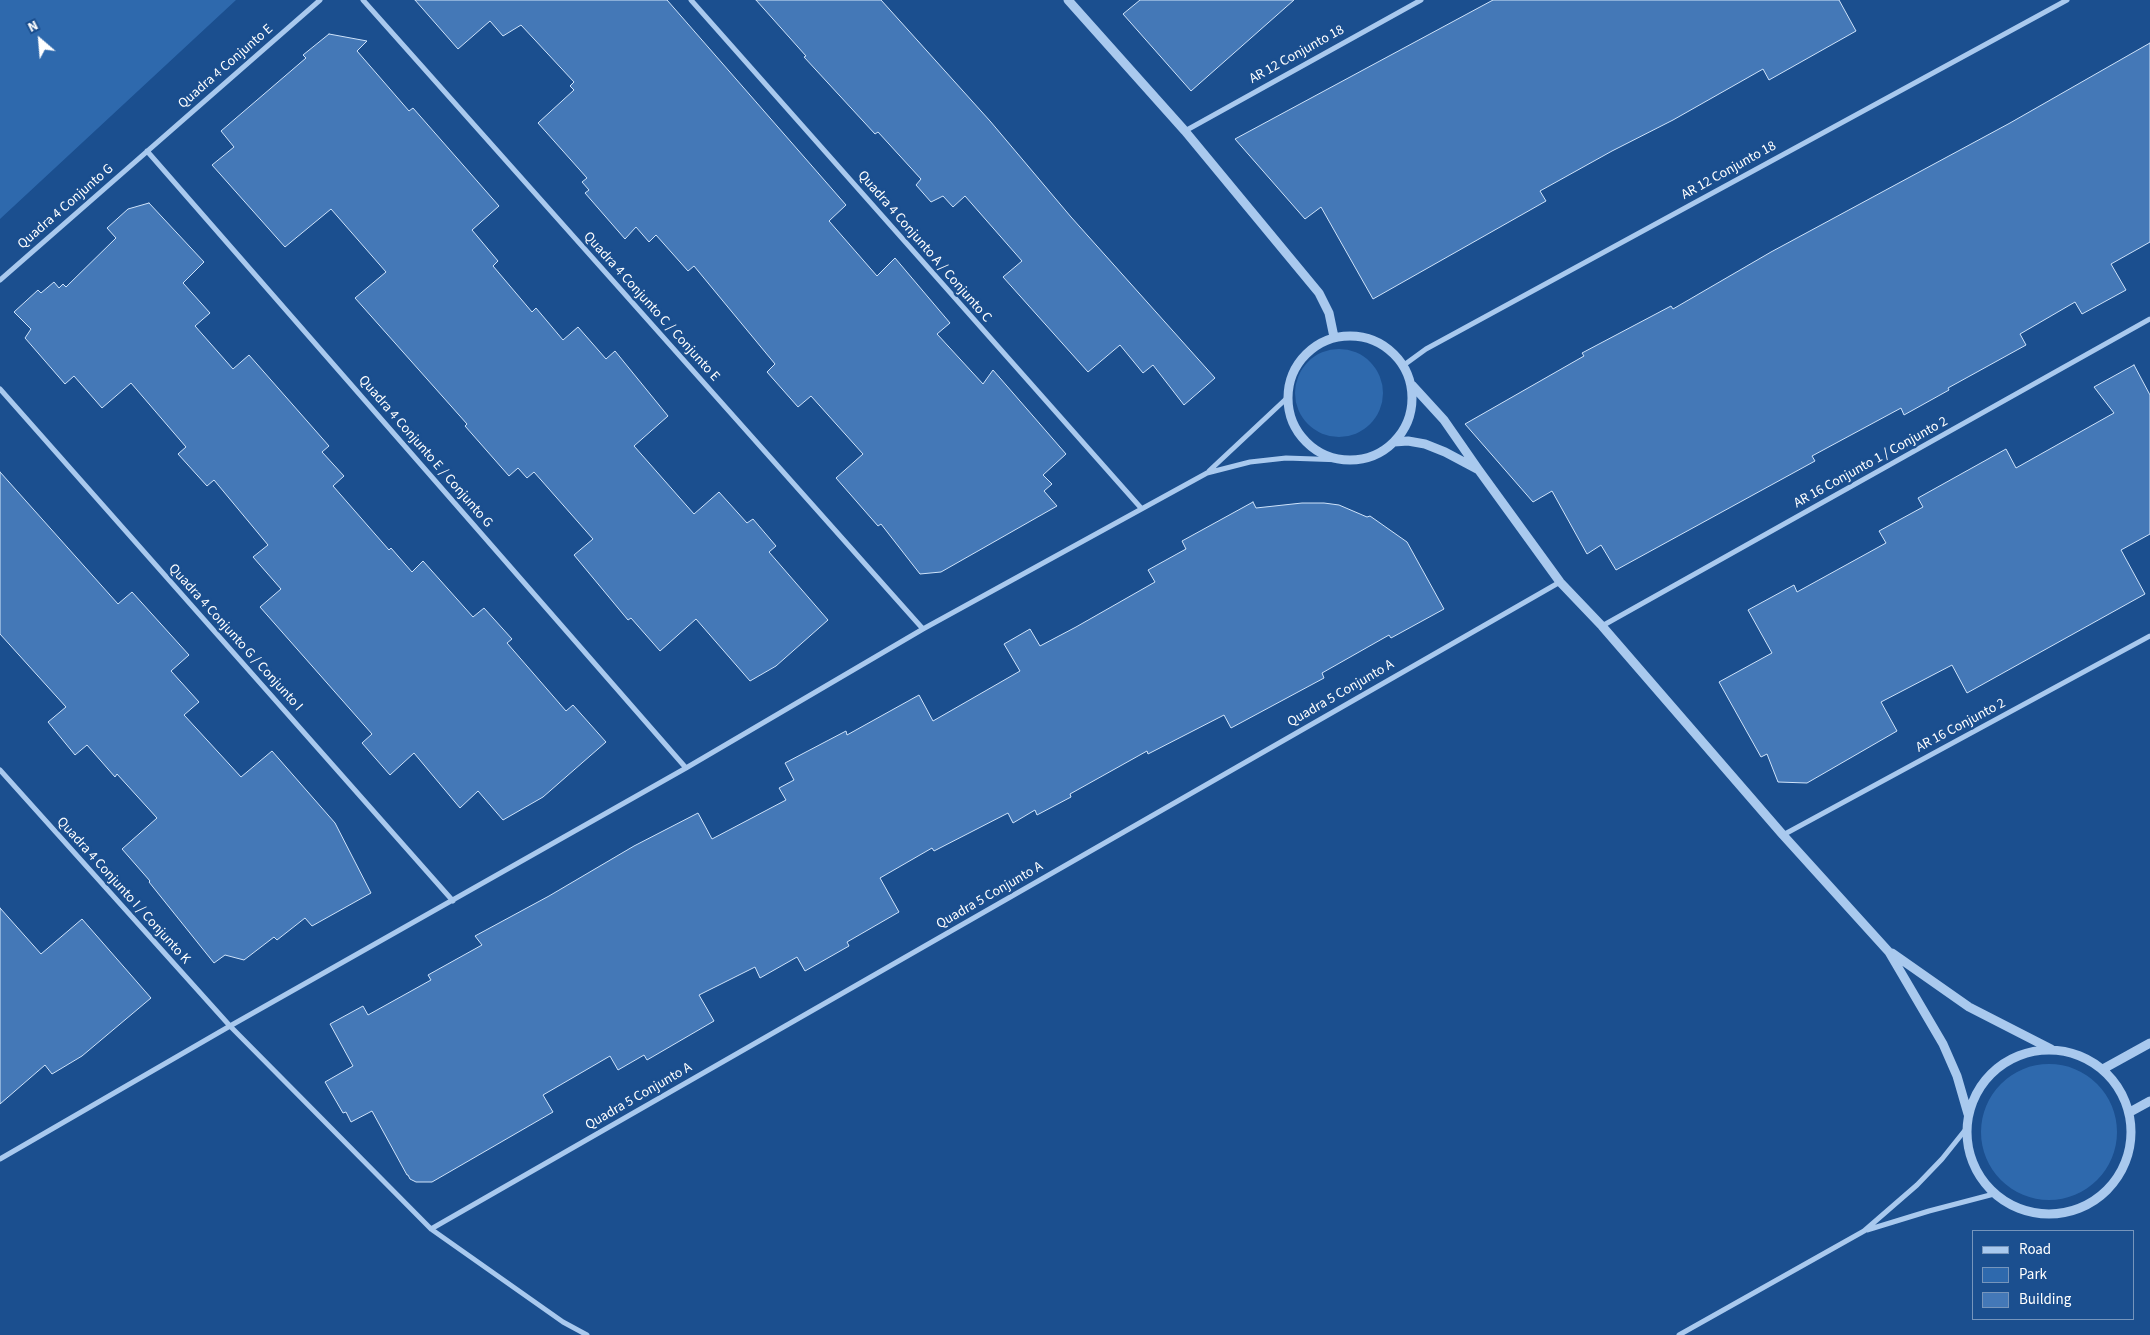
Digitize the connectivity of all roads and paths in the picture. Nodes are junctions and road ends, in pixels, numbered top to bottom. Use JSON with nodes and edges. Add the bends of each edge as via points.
{"nodes":[{"id":1,"x":320,"y":0,"type":"edge"},
{"id":2,"x":363,"y":0,"type":"edge"},
{"id":3,"x":691,"y":0,"type":"edge"},
{"id":4,"x":1068,"y":0,"type":"edge"},
{"id":5,"x":1421,"y":0,"type":"edge"},
{"id":6,"x":2067,"y":0,"type":"edge"},
{"id":7,"x":1185,"y":131,"type":"junction"},
{"id":8,"x":147,"y":151,"type":"junction"},
{"id":9,"x":0,"y":280,"type":"edge"},
{"id":10,"x":2150,"y":319,"type":"edge"},
{"id":11,"x":1334,"y":337,"type":"junction"},
{"id":12,"x":1404,"y":365,"type":"junction"},
{"id":13,"x":1412,"y":385,"type":"junction"},
{"id":14,"x":0,"y":389,"type":"edge"},
{"id":15,"x":1288,"y":398,"type":"junction"},
{"id":16,"x":1394,"y":442,"type":"junction"},
{"id":17,"x":1343,"y":460,"type":"junction"},
{"id":18,"x":1478,"y":470,"type":"junction"},
{"id":19,"x":1207,"y":473,"type":"junction"},
{"id":20,"x":1140,"y":508,"type":"junction"},
{"id":21,"x":1560,"y":582,"type":"junction"},
{"id":22,"x":1602,"y":626,"type":"junction"},
{"id":23,"x":923,"y":629,"type":"junction"},
{"id":24,"x":2150,"y":636,"type":"edge"},
{"id":25,"x":686,"y":768,"type":"junction"},
{"id":26,"x":0,"y":770,"type":"edge"},
{"id":27,"x":1783,"y":835,"type":"junction"},
{"id":28,"x":453,"y":901,"type":"junction"},
{"id":29,"x":1890,"y":952,"type":"junction"},
{"id":30,"x":230,"y":1026,"type":"junction"},
{"id":31,"x":2150,"y":1043,"type":"edge"},
{"id":32,"x":2052,"y":1049,"type":"junction"},
{"id":33,"x":2104,"y":1069,"type":"junction"},
{"id":34,"x":2150,"y":1101,"type":"edge"},
{"id":35,"x":2130,"y":1112,"type":"junction"},
{"id":36,"x":1968,"y":1114,"type":"junction"},
{"id":37,"x":1966,"y":1129,"type":"junction"},
{"id":38,"x":0,"y":1150,"type":"edge"},
{"id":39,"x":3,"y":1158,"type":"edge"},
{"id":40,"x":1994,"y":1194,"type":"junction"},
{"id":41,"x":431,"y":1229,"type":"junction"},
{"id":42,"x":1864,"y":1231,"type":"junction"},
{"id":43,"x":588,"y":1335,"type":"edge"},
{"id":44,"x":1679,"y":1335,"type":"edge"}],
"edges":[{"from":1,"to":8,"type":"street","name":"Quadra 4 Conjunto E"},
{"from":2,"to":23,"type":"street","name":"Quadra 4 Conjunto C / Conjunto E"},
{"from":3,"to":20,"type":"street","name":"Quadra 4 Conjunto A / Conjunto C"},
{"from":4,"to":7,"type":"street"},
{"from":5,"to":7,"type":"street","name":"AR 12 Conjunto 18"},
{"from":6,"to":12,"type":"street","name":"AR 12 Conjunto 18","via":[[1435,344]]},
{"from":7,"to":11,"type":"street","via":[[1319,293],[1330,313]]},
{"from":8,"to":9,"type":"street","name":"Quadra 4 Conjunto G"},
{"from":8,"to":25,"type":"street","name":"Quadra 4 Conjunto E / Conjunto G"},
{"from":10,"to":22,"type":"street","name":"AR 16 Conjunto 1 / Conjunto 2"},
{"from":11,"to":12,"type":"street","via":[[1354,335],[1374,339],[1391,350]]},
{"from":11,"to":15,"type":"street","via":[[1315,346],[1300,360],[1291,378]]},
{"from":12,"to":13,"type":"street"},
{"from":13,"to":16,"type":"street","via":[[1413,406],[1406,426]]},
{"from":13,"to":18,"type":"street","via":[[1444,420]]},
{"from":14,"to":28,"type":"street","name":"Quadra 4 Conjunto G / Conjunto I"},
{"from":15,"to":17,"type":"street","via":[[1291,418],[1300,436],[1312,448]]},
{"from":15,"to":19,"type":"street"},
{"from":16,"to":17,"type":"street","via":[[1360,460]]},
{"from":16,"to":18,"type":"street","via":[[1425,444]]},
{"from":17,"to":19,"type":"street","via":[[1286,458],[1250,462]]},
{"from":18,"to":21,"type":"street"},
{"from":19,"to":20,"type":"street"},
{"from":20,"to":23,"type":"street"},
{"from":21,"to":22,"type":"street"},
{"from":21,"to":41,"type":"street","name":"Quadra 5 Conjunto A"},
{"from":22,"to":27,"type":"street"},
{"from":23,"to":25,"type":"street"},
{"from":24,"to":27,"type":"street","name":"AR 16 Conjunto 2"},
{"from":25,"to":28,"type":"street"},
{"from":26,"to":30,"type":"street","name":"Quadra 4 Conjunto I / Conjunto K"},
{"from":27,"to":29,"type":"street"},
{"from":28,"to":30,"type":"street"},
{"from":29,"to":32,"type":"street","via":[[1969,1006]]},
{"from":29,"to":36,"type":"street","via":[[1943,1044]]},
{"from":30,"to":39,"type":"street"},
{"from":30,"to":41,"type":"street","name":"Quadra 4 Conjunto I / Conjunto K"},
{"from":31,"to":33,"type":"street"},
{"from":32,"to":33,"type":"street","via":[[2079,1054]]},
{"from":32,"to":36,"type":"street","via":[[2023,1054],[1998,1067],[1979,1088]]},
{"from":33,"to":35,"type":"street","via":[[2120,1088]]},
{"from":34,"to":35,"type":"street"},
{"from":35,"to":40,"type":"street","via":[[2132,1142],[2123,1170],[2105,1194],[2079,1210],[2049,1215],[2020,1210]]},
{"from":36,"to":37,"type":"street"},
{"from":37,"to":40,"type":"street","via":[[1973,1165]]},
{"from":37,"to":42,"type":"street","via":[[1917,1185]]},
{"from":38,"to":39,"type":"street"},
{"from":40,"to":42,"type":"street"},
{"from":41,"to":43,"type":"street","name":"Quadra 4 Conjunto I / Conjunto K","via":[[563,1322]]},
{"from":42,"to":44,"type":"street"}]}
